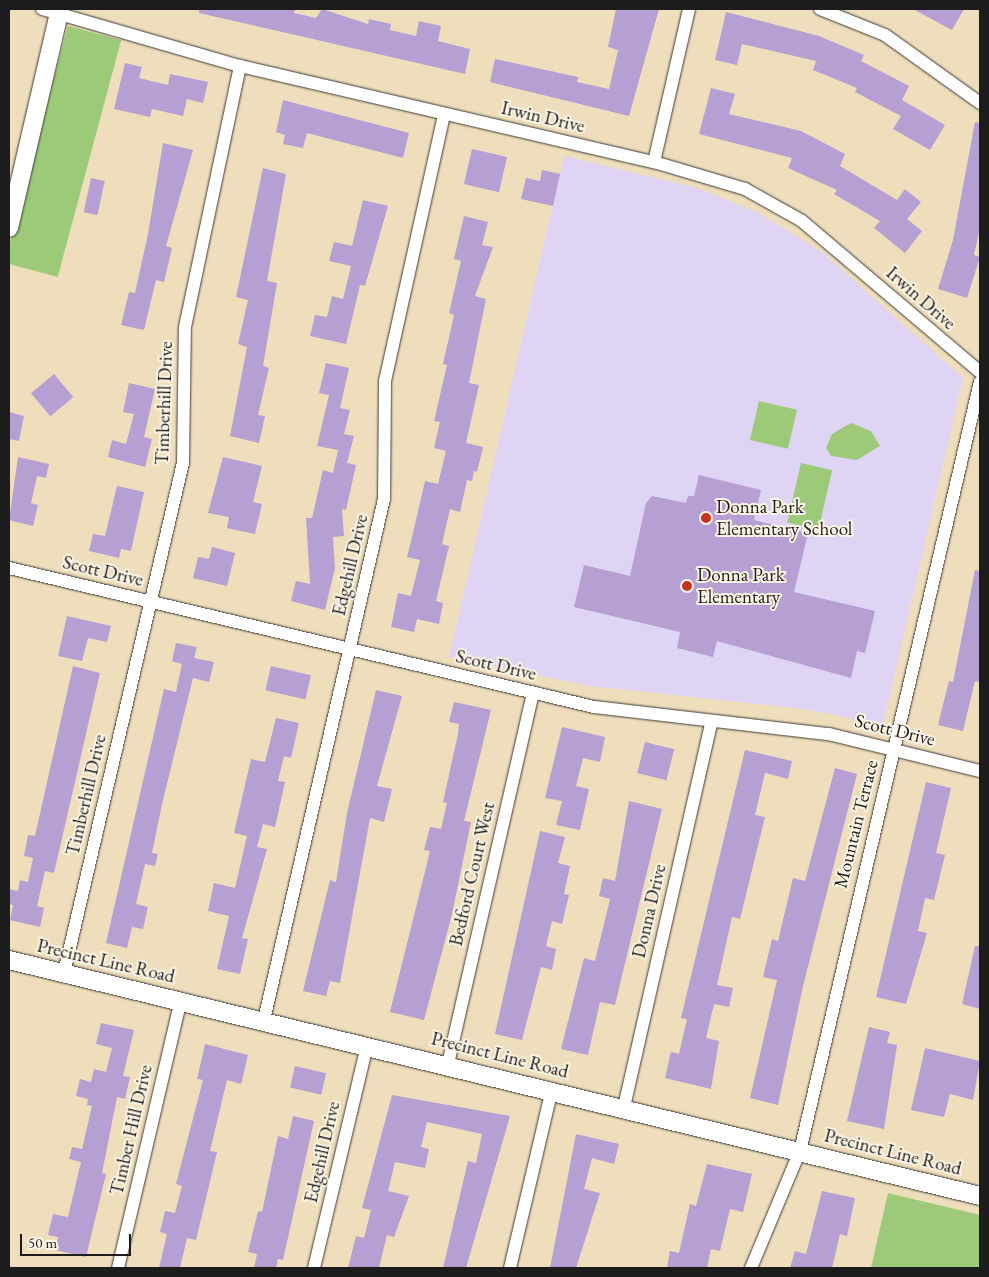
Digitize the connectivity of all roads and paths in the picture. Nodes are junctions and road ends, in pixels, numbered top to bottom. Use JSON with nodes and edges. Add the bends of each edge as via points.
{"nodes":[{"id":1,"x":42,"y":9,"type":"edge"},
{"id":2,"x":688,"y":9,"type":"edge"},
{"id":3,"x":820,"y":9,"type":"edge"},
{"id":4,"x":60,"y":11,"type":"edge"},
{"id":5,"x":240,"y":66,"type":"junction"},
{"id":6,"x":980,"y":103,"type":"edge"},
{"id":7,"x":444,"y":114,"type":"junction"},
{"id":8,"x":654,"y":162,"type":"junction"},
{"id":9,"x":9,"y":228,"type":"edge"},
{"id":10,"x":980,"y":372,"type":"edge"},
{"id":11,"x":980,"y":382,"type":"edge"},
{"id":12,"x":9,"y":568,"type":"edge"},
{"id":13,"x":151,"y":601,"type":"junction"},
{"id":14,"x":350,"y":648,"type":"junction"},
{"id":15,"x":533,"y":692,"type":"junction"},
{"id":16,"x":711,"y":723,"type":"junction"},
{"id":17,"x":894,"y":749,"type":"junction"},
{"id":18,"x":980,"y":771,"type":"edge"},
{"id":19,"x":9,"y":960,"type":"edge"},
{"id":20,"x":64,"y":973,"type":"junction"},
{"id":21,"x":181,"y":1000,"type":"junction"},
{"id":22,"x":264,"y":1020,"type":"junction"},
{"id":23,"x":367,"y":1044,"type":"junction"},
{"id":24,"x":448,"y":1064,"type":"junction"},
{"id":25,"x":552,"y":1089,"type":"junction"},
{"id":26,"x":624,"y":1107,"type":"junction"},
{"id":27,"x":800,"y":1151,"type":"junction"},
{"id":28,"x":980,"y":1196,"type":"edge"},
{"id":29,"x":118,"y":1268,"type":"edge"},
{"id":30,"x":314,"y":1268,"type":"edge"},
{"id":31,"x":510,"y":1268,"type":"edge"},
{"id":32,"x":751,"y":1268,"type":"edge"}],
"edges":[{"from":1,"to":4,"type":"street","name":"Irwin Drive"},
{"from":2,"to":8,"type":"street"},
{"from":3,"to":6,"type":"street","via":[[885,35]]},
{"from":4,"to":5,"type":"street","name":"Irwin Drive"},
{"from":4,"to":9,"type":"main road"},
{"from":5,"to":7,"type":"street","name":"Irwin Drive"},
{"from":5,"to":13,"type":"street","name":"Timberhill Drive","via":[[185,327],[183,463]]},
{"from":7,"to":8,"type":"street","name":"Irwin Drive"},
{"from":7,"to":14,"type":"street","name":"Edgehill Drive","via":[[385,381],[384,500]]},
{"from":8,"to":10,"type":"street","name":"Irwin Drive","via":[[745,188],[794,216]]},
{"from":11,"to":17,"type":"street","name":"Mountain Terrace"},
{"from":12,"to":13,"type":"street","name":"Scott Drive"},
{"from":13,"to":14,"type":"street","name":"Scott Drive"},
{"from":13,"to":20,"type":"street","name":"Timberhill Drive"},
{"from":14,"to":15,"type":"street","name":"Scott Drive"},
{"from":14,"to":22,"type":"street","name":"Edgehill Drive"},
{"from":15,"to":16,"type":"street","name":"Scott Drive","via":[[594,707]]},
{"from":15,"to":24,"type":"street","name":"Bedford Court West"},
{"from":16,"to":17,"type":"street","name":"Scott Drive","via":[[810,731]]},
{"from":16,"to":26,"type":"street","name":"Donna Drive"},
{"from":17,"to":18,"type":"street","name":"Scott Drive"},
{"from":17,"to":27,"type":"street","name":"Mountain Terrace"},
{"from":19,"to":20,"type":"main road","name":"Precinct Line Road"},
{"from":20,"to":21,"type":"main road","name":"Precinct Line Road"},
{"from":21,"to":22,"type":"main road","name":"Precinct Line Road"},
{"from":21,"to":29,"type":"street","name":"Timber Hill Drive"},
{"from":22,"to":23,"type":"main road","name":"Precinct Line Road"},
{"from":23,"to":24,"type":"main road","name":"Precinct Line Road"},
{"from":23,"to":30,"type":"street","name":"Edgehill Drive"},
{"from":24,"to":25,"type":"main road","name":"Precinct Line Road"},
{"from":25,"to":26,"type":"main road","name":"Precinct Line Road"},
{"from":25,"to":31,"type":"street"},
{"from":26,"to":27,"type":"main road","name":"Precinct Line Road"},
{"from":27,"to":28,"type":"main road","name":"Precinct Line Road"},
{"from":27,"to":32,"type":"street","name":"Mountain Terrace"}]}
